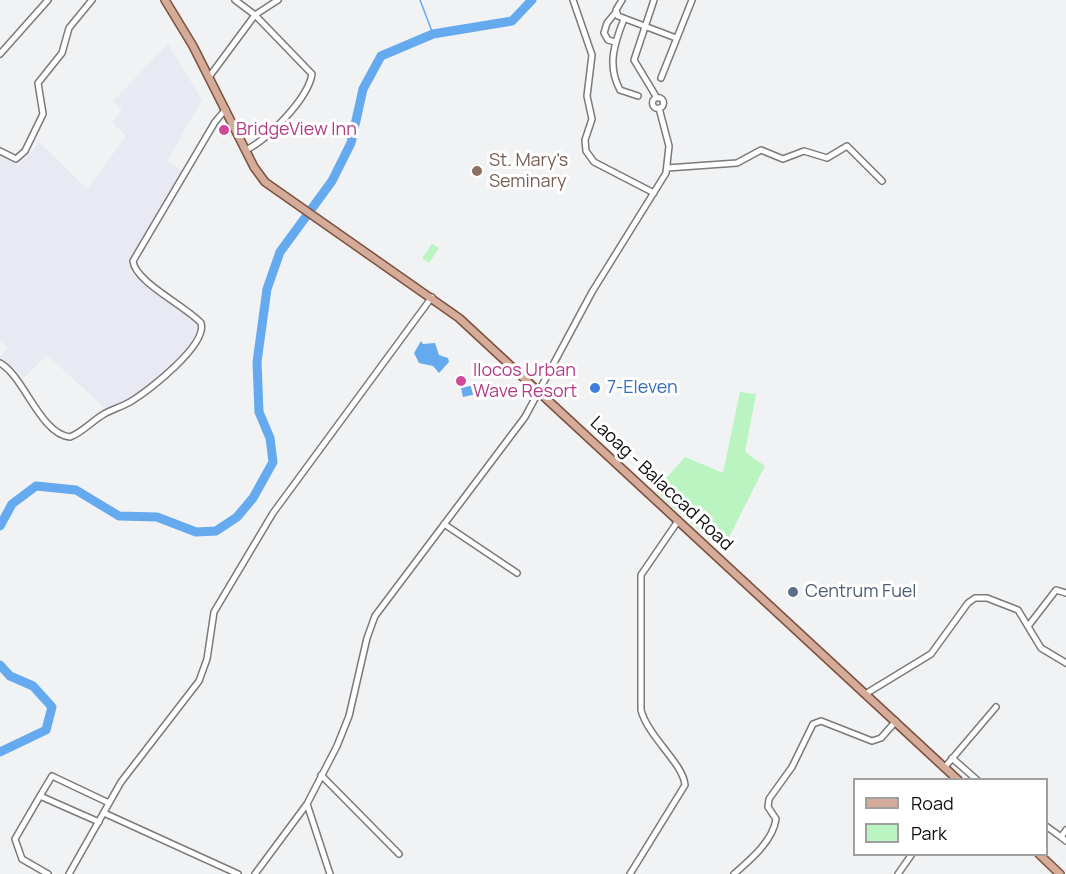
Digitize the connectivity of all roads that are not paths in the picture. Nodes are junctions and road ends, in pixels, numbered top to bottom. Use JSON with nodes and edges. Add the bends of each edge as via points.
{"nodes":[{"id":1,"x":48,"y":0,"type":"edge"},
{"id":2,"x":92,"y":0,"type":"edge"},
{"id":3,"x":165,"y":0,"type":"edge"},
{"id":4,"x":235,"y":0,"type":"edge"},
{"id":5,"x":278,"y":0,"type":"edge"},
{"id":6,"x":573,"y":0,"type":"edge"},
{"id":7,"x":622,"y":0,"type":"edge"},
{"id":8,"x":654,"y":0,"type":"edge"},
{"id":9,"x":692,"y":0,"type":"edge"},
{"id":10,"x":616,"y":12,"type":"junction"},
{"id":11,"x":255,"y":15,"type":"junction"},
{"id":12,"x":624,"y":19,"type":"junction"},
{"id":13,"x":644,"y":26,"type":"junction"},
{"id":14,"x":676,"y":38,"type":"junction"},
{"id":15,"x":615,"y":42,"type":"junction"},
{"id":16,"x":0,"y":54,"type":"edge"},
{"id":17,"x":209,"y":77,"type":"junction"},
{"id":18,"x":661,"y":78,"type":"dead end"},
{"id":19,"x":638,"y":96,"type":"dead end"},
{"id":20,"x":226,"y":109,"type":"junction"},
{"id":21,"x":246,"y":150,"type":"junction"},
{"id":22,"x":0,"y":151,"type":"edge"},
{"id":23,"x":667,"y":168,"type":"junction"},
{"id":24,"x":882,"y":181,"type":"dead end"},
{"id":25,"x":654,"y":193,"type":"junction"},
{"id":26,"x":432,"y":297,"type":"junction"},
{"id":27,"x":0,"y":363,"type":"edge"},
{"id":28,"x":540,"y":392,"type":"junction"},
{"id":29,"x":678,"y":521,"type":"junction"},
{"id":30,"x":444,"y":524,"type":"junction"},
{"id":31,"x":517,"y":573,"type":"dead end"},
{"id":32,"x":1066,"y":593,"type":"edge"},
{"id":33,"x":1029,"y":625,"type":"junction"},
{"id":34,"x":1066,"y":663,"type":"edge"},
{"id":35,"x":867,"y":693,"type":"junction"},
{"id":36,"x":996,"y":707,"type":"dead end"},
{"id":37,"x":896,"y":721,"type":"junction"},
{"id":38,"x":952,"y":758,"type":"junction"},
{"id":39,"x":945,"y":767,"type":"junction"},
{"id":40,"x":321,"y":775,"type":"junction"},
{"id":41,"x":956,"y":778,"type":"edge"},
{"id":42,"x":975,"y":778,"type":"edge"},
{"id":43,"x":40,"y":796,"type":"junction"},
{"id":44,"x":109,"y":803,"type":"junction"},
{"id":45,"x":307,"y":804,"type":"junction"},
{"id":46,"x":104,"y":813,"type":"junction"},
{"id":47,"x":99,"y":822,"type":"junction"},
{"id":48,"x":1048,"y":827,"type":"edge"},
{"id":49,"x":1066,"y":830,"type":"edge"},
{"id":50,"x":1063,"y":839,"type":"edge"},
{"id":51,"x":399,"y":854,"type":"dead end"},
{"id":52,"x":911,"y":856,"type":"edge"},
{"id":53,"x":1040,"y":856,"type":"edge"},
{"id":54,"x":48,"y":874,"type":"edge"},
{"id":55,"x":69,"y":874,"type":"edge"},
{"id":56,"x":238,"y":874,"type":"edge"},
{"id":57,"x":255,"y":874,"type":"edge"},
{"id":58,"x":330,"y":874,"type":"edge"},
{"id":59,"x":630,"y":874,"type":"edge"},
{"id":60,"x":734,"y":874,"type":"edge"},
{"id":61,"x":898,"y":874,"type":"edge"},
{"id":62,"x":1060,"y":874,"type":"edge"}],
"edges":[{"from":1,"to":16,"type":"street"},
{"from":2,"to":22,"type":"street","via":[[69,28],[62,53],[38,83],[44,110],[25,151],[16,159]]},
{"from":3,"to":17,"type":"main road","name":"Laoag - Balaccad Road"},
{"from":4,"to":11,"type":"street"},
{"from":5,"to":11,"type":"street"},
{"from":6,"to":25,"type":"street","via":[[592,55],[587,96],[592,119],[585,140],[586,152],[594,162]]},
{"from":7,"to":10,"type":"street"},
{"from":8,"to":13,"type":"street"},
{"from":9,"to":14,"type":"street"},
{"from":10,"to":12,"type":"street"},
{"from":10,"to":15,"type":"street","via":[[604,33]]},
{"from":11,"to":17,"type":"street"},
{"from":11,"to":21,"type":"street","via":[[312,77],[281,124]]},
{"from":12,"to":13,"type":"street"},
{"from":12,"to":15,"type":"street"},
{"from":13,"to":14,"type":"street"},
{"from":13,"to":23,"type":"street","via":[[634,60],[657,98],[653,104],[659,108],[669,146]]},
{"from":14,"to":18,"type":"street"},
{"from":15,"to":19,"type":"street","via":[[614,78],[622,93]]},
{"from":17,"to":20,"type":"main road","name":"Laoag - Balaccad Road"},
{"from":20,"to":21,"type":"main road","name":"Laoag - Balaccad Road"},
{"from":20,"to":27,"type":"street","via":[[133,261],[142,277],[201,322],[202,333],[193,346],[136,398],[70,437],[59,433],[35,408],[11,372]]},
{"from":21,"to":26,"type":"main road","name":"Laoag - Balaccad Road","via":[[260,175],[282,196]]},
{"from":23,"to":24,"type":"street","via":[[737,163],[761,150],[783,159],[804,151],[827,158],[848,146]]},
{"from":23,"to":25,"type":"street"},
{"from":25,"to":28,"type":"street","via":[[599,279]]},
{"from":26,"to":28,"type":"main road","name":"Laoag - Balaccad Road"},
{"from":26,"to":44,"type":"street","via":[[273,513],[214,612],[207,659],[199,681]]},
{"from":28,"to":29,"type":"main road","name":"Laoag - Balaccad Road"},
{"from":28,"to":30,"type":"street","via":[[509,442]]},
{"from":29,"to":35,"type":"main road","name":"Laoag - Balaccad Road"},
{"from":29,"to":59,"type":"street","via":[[641,575],[641,710],[648,729],[685,785]]},
{"from":30,"to":31,"type":"street"},
{"from":30,"to":40,"type":"street","via":[[375,616],[349,716]]},
{"from":32,"to":33,"type":"street","via":[[1056,590]]},
{"from":33,"to":34,"type":"street","via":[[1041,648]]},
{"from":33,"to":35,"type":"street","via":[[1014,608],[975,598],[931,654]]},
{"from":35,"to":37,"type":"main road","name":"Laoag - Balaccad Road"},
{"from":36,"to":38,"type":"street"},
{"from":37,"to":39,"type":"main road","name":"Laoag - Balaccad Road"},
{"from":37,"to":60,"type":"street","via":[[881,738],[872,741],[821,721],[813,724],[792,767],[769,799],[768,807],[776,819],[772,830],[754,857]]},
{"from":38,"to":39,"type":"street"},
{"from":38,"to":42,"type":"street"},
{"from":39,"to":41,"type":"main road","name":"Laoag - Balaccad Road"},
{"from":40,"to":45,"type":"street"},
{"from":40,"to":51,"type":"street"},
{"from":43,"to":44,"type":"street","via":[[51,776]]},
{"from":43,"to":47,"type":"street"},
{"from":43,"to":54,"type":"street","via":[[15,841],[22,859]]},
{"from":44,"to":46,"type":"street"},
{"from":45,"to":57,"type":"street"},
{"from":45,"to":58,"type":"street"},
{"from":46,"to":47,"type":"street"},
{"from":46,"to":56,"type":"street"},
{"from":47,"to":55,"type":"street"},
{"from":48,"to":50,"type":"street"},
{"from":49,"to":50,"type":"street"},
{"from":52,"to":61,"type":"street"},
{"from":53,"to":62,"type":"main road"}]}
